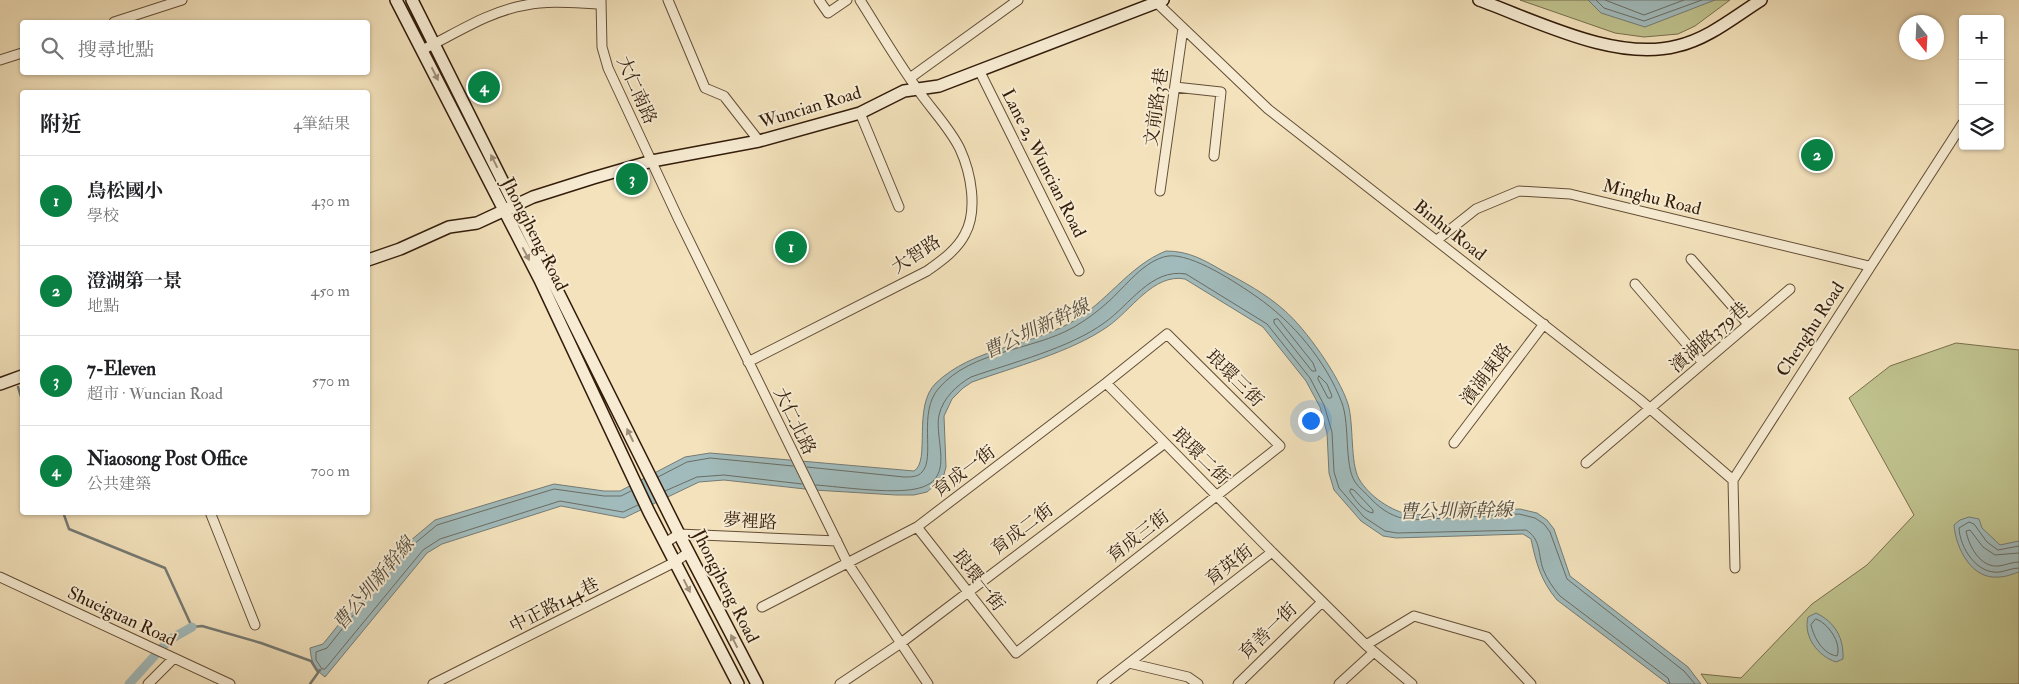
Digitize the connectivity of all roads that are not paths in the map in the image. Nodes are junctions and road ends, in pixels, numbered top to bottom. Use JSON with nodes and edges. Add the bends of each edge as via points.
{"nodes":[{"id":1,"x":182,"y":0,"type":"edge"},
{"id":2,"x":396,"y":0,"type":"edge"},
{"id":3,"x":412,"y":0,"type":"edge"},
{"id":4,"x":668,"y":0,"type":"edge"},
{"id":5,"x":819,"y":0,"type":"edge"},
{"id":6,"x":847,"y":0,"type":"edge"},
{"id":7,"x":860,"y":0,"type":"edge"},
{"id":8,"x":1018,"y":0,"type":"edge"},
{"id":9,"x":1479,"y":0,"type":"edge"},
{"id":10,"x":1761,"y":0,"type":"edge"},
{"id":11,"x":1158,"y":1,"type":"edge"},
{"id":12,"x":600,"y":2,"type":"edge"},
{"id":13,"x":120,"y":20,"type":"edge"},
{"id":14,"x":1183,"y":28,"type":"junction"},
{"id":15,"x":435,"y":44,"type":"junction"},
{"id":16,"x":422,"y":50,"type":"junction"},
{"id":17,"x":20,"y":54,"type":"edge"},
{"id":18,"x":0,"y":60,"type":"edge"},
{"id":19,"x":979,"y":70,"type":"junction"},
{"id":20,"x":913,"y":83,"type":"junction"},
{"id":21,"x":1175,"y":87,"type":"junction"},
{"id":22,"x":860,"y":113,"type":"junction"},
{"id":23,"x":1959,"y":129,"type":"edge"},
{"id":24,"x":759,"y":140,"type":"junction"},
{"id":25,"x":1214,"y":156,"type":"dead end"},
{"id":26,"x":652,"y":161,"type":"junction"},
{"id":27,"x":1160,"y":191,"type":"dead end"},
{"id":28,"x":516,"y":205,"type":"junction"},
{"id":29,"x":900,"y":206,"type":"dead end"},
{"id":30,"x":503,"y":211,"type":"junction"},
{"id":31,"x":1437,"y":240,"type":"junction"},
{"id":32,"x":370,"y":259,"type":"edge"},
{"id":33,"x":1692,"y":259,"type":"dead end"},
{"id":34,"x":1869,"y":266,"type":"junction"},
{"id":35,"x":1079,"y":271,"type":"dead end"},
{"id":36,"x":1635,"y":284,"type":"dead end"},
{"id":37,"x":1790,"y":289,"type":"dead end"},
{"id":38,"x":1544,"y":324,"type":"junction"},
{"id":39,"x":1748,"y":324,"type":"junction"},
{"id":40,"x":1167,"y":334,"type":"joint"},
{"id":41,"x":748,"y":362,"type":"junction"},
{"id":42,"x":1704,"y":363,"type":"junction"},
{"id":43,"x":20,"y":377,"type":"edge"},
{"id":44,"x":1106,"y":383,"type":"junction"},
{"id":45,"x":0,"y":384,"type":"edge"},
{"id":46,"x":1650,"y":409,"type":"junction"},
{"id":47,"x":1165,"y":443,"type":"junction"},
{"id":48,"x":1454,"y":443,"type":"dead end"},
{"id":49,"x":1280,"y":446,"type":"joint"},
{"id":50,"x":1586,"y":463,"type":"dead end"},
{"id":51,"x":1732,"y":480,"type":"junction"},
{"id":52,"x":1217,"y":495,"type":"junction"},
{"id":53,"x":211,"y":515,"type":"edge"},
{"id":54,"x":918,"y":527,"type":"junction"},
{"id":55,"x":679,"y":534,"type":"junction"},
{"id":56,"x":837,"y":541,"type":"junction"},
{"id":57,"x":665,"y":542,"type":"junction"},
{"id":58,"x":689,"y":552,"type":"junction"},
{"id":59,"x":1272,"y":552,"type":"junction"},
{"id":60,"x":675,"y":562,"type":"junction"},
{"id":61,"x":847,"y":562,"type":"junction"},
{"id":62,"x":1735,"y":568,"type":"dead end"},
{"id":63,"x":0,"y":577,"type":"edge"},
{"id":64,"x":966,"y":591,"type":"junction"},
{"id":65,"x":1322,"y":602,"type":"junction"},
{"id":66,"x":762,"y":607,"type":"dead end"},
{"id":67,"x":256,"y":625,"type":"dead end"},
{"id":68,"x":900,"y":643,"type":"junction"},
{"id":69,"x":1366,"y":645,"type":"junction"},
{"id":70,"x":1374,"y":652,"type":"junction"},
{"id":71,"x":1016,"y":653,"type":"joint"},
{"id":72,"x":171,"y":657,"type":"junction"},
{"id":73,"x":1128,"y":663,"type":"junction"},
{"id":74,"x":148,"y":684,"type":"edge"},
{"id":75,"x":230,"y":684,"type":"edge"},
{"id":76,"x":433,"y":684,"type":"edge"},
{"id":77,"x":738,"y":684,"type":"edge"},
{"id":78,"x":757,"y":684,"type":"edge"},
{"id":79,"x":840,"y":684,"type":"edge"},
{"id":80,"x":928,"y":684,"type":"edge"},
{"id":81,"x":1102,"y":684,"type":"edge"},
{"id":82,"x":1198,"y":684,"type":"edge"},
{"id":83,"x":1238,"y":684,"type":"edge"},
{"id":84,"x":1339,"y":684,"type":"edge"},
{"id":85,"x":1412,"y":684,"type":"edge"},
{"id":86,"x":1531,"y":684,"type":"edge"}],
"edges":[{"from":1,"to":13,"type":"street"},
{"from":2,"to":16,"type":"main road","name":"Jhongjheng Road"},
{"from":3,"to":15,"type":"main road","name":"Jhongjheng Road"},
{"from":4,"to":24,"type":"street","via":[[705,88],[724,96]]},
{"from":5,"to":6,"type":"street","via":[[828,13]]},
{"from":7,"to":20,"type":"street","name":"大智路"},
{"from":8,"to":20,"type":"street"},
{"from":9,"to":10,"type":"main road","via":[[1615,47],[1647,51],[1678,46],[1706,36]]},
{"from":11,"to":14,"type":"street","name":"Binhu Road"},
{"from":11,"to":19,"type":"main road","name":"Wuncian Road"},
{"from":12,"to":15,"type":"street","via":[[524,5]]},
{"from":12,"to":26,"type":"street","name":"大仁南路","via":[[602,46],[608,68]]},
{"from":14,"to":21,"type":"street","name":"文前路3巷"},
{"from":14,"to":31,"type":"street","name":"Binhu Road","via":[[1268,109]]},
{"from":15,"to":16,"type":"street"},
{"from":28,"to":15,"type":"main road","name":"Jhongjheng Road","one_way":true},
{"from":16,"to":30,"type":"main road","name":"Jhongjheng Road","one_way":true},
{"from":17,"to":18,"type":"street"},
{"from":19,"to":20,"type":"main road","name":"Wuncian Road","via":[[938,86]]},
{"from":19,"to":35,"type":"street","name":"Lane 2, Wuncian Road"},
{"from":20,"to":22,"type":"main road","name":"Wuncian Road","via":[[904,91]]},
{"from":20,"to":41,"type":"street","name":"大智路","via":[[960,148],[968,170],[972,193],[965,234],[947,257],[927,271]]},
{"from":21,"to":25,"type":"street","via":[[1221,92]]},
{"from":21,"to":27,"type":"street","name":"文前路3巷"},
{"from":22,"to":24,"type":"main road","name":"Wuncian Road"},
{"from":22,"to":29,"type":"street"},
{"from":23,"to":34,"type":"street","name":"Chenghu Road"},
{"from":24,"to":26,"type":"main road","name":"Wuncian Road"},
{"from":26,"to":28,"type":"main road","name":"Wuncian Road"},
{"from":26,"to":41,"type":"street","name":"大仁北路"},
{"from":28,"to":30,"type":"main road","name":"Wuncian Road"},
{"from":55,"to":28,"type":"main road","name":"Jhongjheng Road","one_way":true},
{"from":30,"to":32,"type":"main road","name":"Wuncian Road","via":[[478,223],[448,227]]},
{"from":30,"to":57,"type":"main road","name":"Jhongjheng Road","one_way":true,"via":[[540,280]]},
{"from":31,"to":34,"type":"street","name":"Minghu Road","via":[[1476,209],[1519,191],[1570,194]]},
{"from":31,"to":38,"type":"street","name":"Binhu Road"},
{"from":33,"to":39,"type":"street"},
{"from":34,"to":51,"type":"street","name":"Chenghu Road"},
{"from":36,"to":42,"type":"street"},
{"from":37,"to":39,"type":"street","name":"濱湖路379巷"},
{"from":38,"to":46,"type":"street","name":"Binhu Road"},
{"from":38,"to":48,"type":"street","name":"濱湖東路"},
{"from":39,"to":42,"type":"street","name":"濱湖路379巷"},
{"from":40,"to":44,"type":"street","name":"育成一街"},
{"from":40,"to":49,"type":"street","name":"琅環三街"},
{"from":41,"to":56,"type":"street","name":"大仁北路"},
{"from":42,"to":46,"type":"street","name":"濱湖路379巷"},
{"from":43,"to":45,"type":"main road"},
{"from":44,"to":47,"type":"street","name":"琅環二街"},
{"from":44,"to":54,"type":"street","name":"育成一街"},
{"from":46,"to":50,"type":"street","name":"濱湖路379巷"},
{"from":46,"to":51,"type":"street","name":"Binhu Road"},
{"from":47,"to":52,"type":"street","name":"琅環二街"},
{"from":47,"to":64,"type":"street","name":"育成二街"},
{"from":49,"to":52,"type":"street","name":"育成三街"},
{"from":51,"to":62,"type":"street"},
{"from":52,"to":59,"type":"street","name":"琅環二街"},
{"from":52,"to":71,"type":"street","name":"育成三街"},
{"from":53,"to":67,"type":"street"},
{"from":54,"to":61,"type":"street","name":"育成一街"},
{"from":54,"to":64,"type":"street","name":"琅環一街"},
{"from":55,"to":56,"type":"street","name":"夢裡路"},
{"from":55,"to":57,"type":"street"},
{"from":55,"to":58,"type":"main road","name":"Jhongjheng Road"},
{"from":56,"to":61,"type":"street","name":"大仁北路"},
{"from":57,"to":60,"type":"main road","name":"Jhongjheng Road"},
{"from":58,"to":60,"type":"street","name":"中正路144巷"},
{"from":78,"to":58,"type":"main road","name":"Jhongjheng Road","one_way":true},
{"from":59,"to":65,"type":"street","name":"育英街"},
{"from":59,"to":73,"type":"street","name":"育英街"},
{"from":60,"to":76,"type":"street","name":"中正路144巷"},
{"from":60,"to":77,"type":"main road","name":"Jhongjheng Road","one_way":true},
{"from":61,"to":66,"type":"street","name":"育成一街"},
{"from":61,"to":68,"type":"street","name":"大仁北路"},
{"from":63,"to":72,"type":"street","name":"Shueiguan Road"},
{"from":64,"to":68,"type":"street","name":"育成二街"},
{"from":64,"to":71,"type":"street","name":"琅環一街"},
{"from":65,"to":69,"type":"street","name":"育英街"},
{"from":65,"to":83,"type":"street","name":"育善一街"},
{"from":68,"to":79,"type":"street","name":"育成二街"},
{"from":68,"to":80,"type":"street","name":"大仁北路"},
{"from":69,"to":70,"type":"street","name":"育英街"},
{"from":69,"to":86,"type":"street","via":[[1414,616],[1486,637]]},
{"from":70,"to":84,"type":"street"},
{"from":70,"to":85,"type":"street","name":"育英街"},
{"from":72,"to":74,"type":"street"},
{"from":72,"to":75,"type":"street","name":"Shueiguan Road"},
{"from":73,"to":81,"type":"street","name":"育英街"},
{"from":73,"to":82,"type":"street","via":[[1188,677]]}]}
